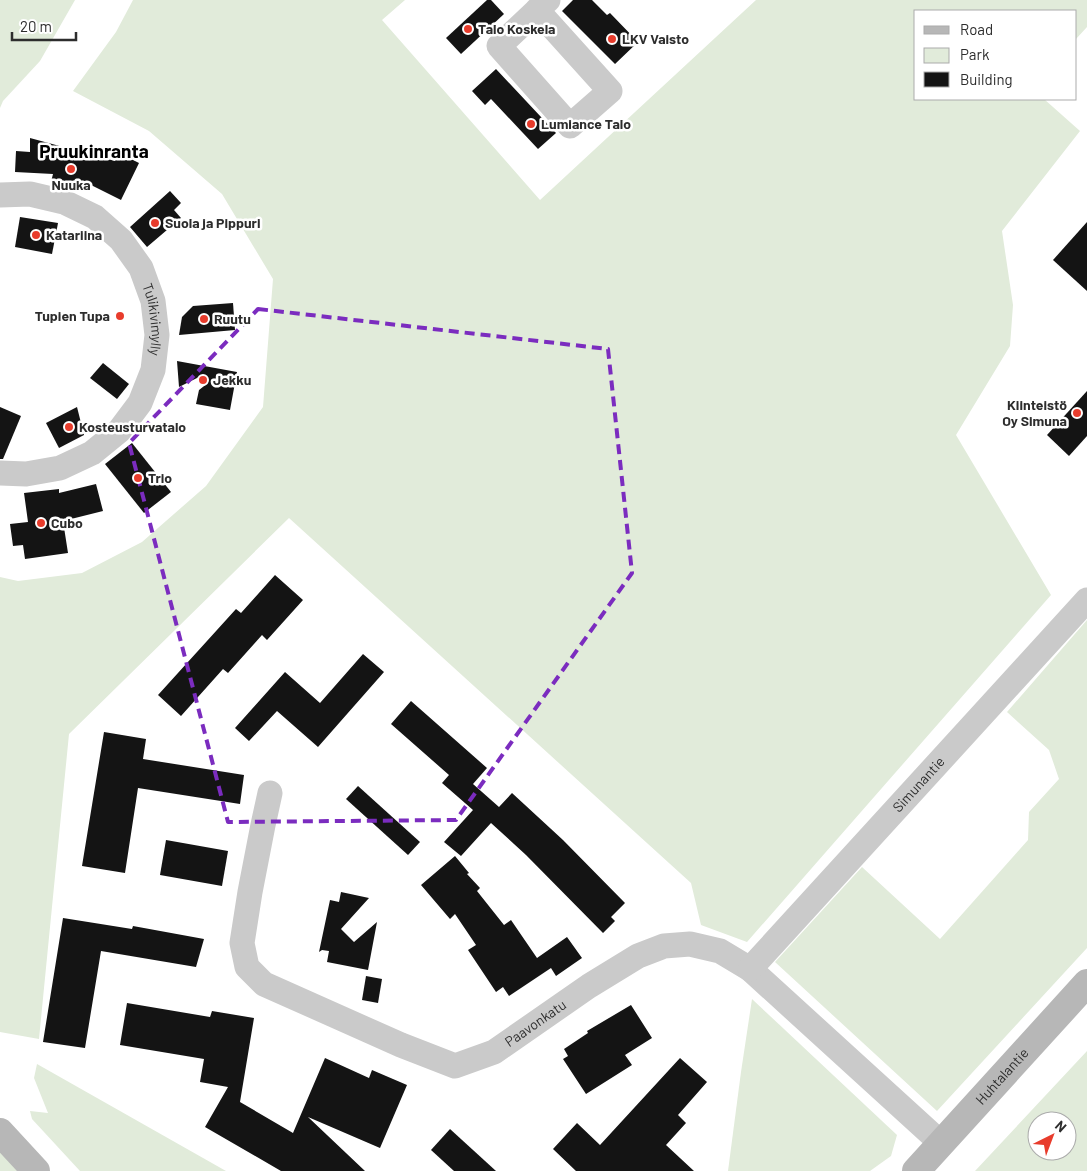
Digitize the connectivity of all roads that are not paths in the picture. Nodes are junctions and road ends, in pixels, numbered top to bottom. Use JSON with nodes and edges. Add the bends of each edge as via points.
{"nodes":[{"id":1,"x":543,"y":5,"type":"edge"},
{"id":2,"x":0,"y":195,"type":"edge"},
{"id":3,"x":0,"y":473,"type":"edge"},
{"id":4,"x":1087,"y":600,"type":"edge"},
{"id":5,"x":270,"y":793,"type":"dead end"},
{"id":6,"x":750,"y":969,"type":"junction"},
{"id":7,"x":1087,"y":983,"type":"edge"},
{"id":8,"x":0,"y":1132,"type":"edge"},
{"id":9,"x":941,"y":1143,"type":"junction"},
{"id":10,"x":36,"y":1171,"type":"edge"},
{"id":11,"x":916,"y":1171,"type":"edge"}],
"edges":[{"from":1,"to":1,"type":"street","via":[[498,46],[570,126],[610,90]]},
{"from":2,"to":3,"type":"street","name":"Tulikivimylly","via":[[30,194],[64,202],[95,217],[121,240],[141,268],[153,300],[157,335],[150,378],[140,403],[119,431],[92,453],[60,468],[26,474]]},
{"from":4,"to":6,"type":"street","name":"Simunantie"},
{"from":5,"to":6,"type":"street","name":"Paavonkatu","via":[[243,935],[247,967],[264,984],[455,1066],[494,1052],[589,986],[638,956],[664,946],[690,944],[720,951]]},
{"from":6,"to":9,"type":"street","name":"Paavonkatu"},
{"from":7,"to":9,"type":"main road","name":"Huhtalantie"},
{"from":8,"to":10,"type":"main road"},
{"from":9,"to":11,"type":"main road","name":"Huhtalantie"}]}
